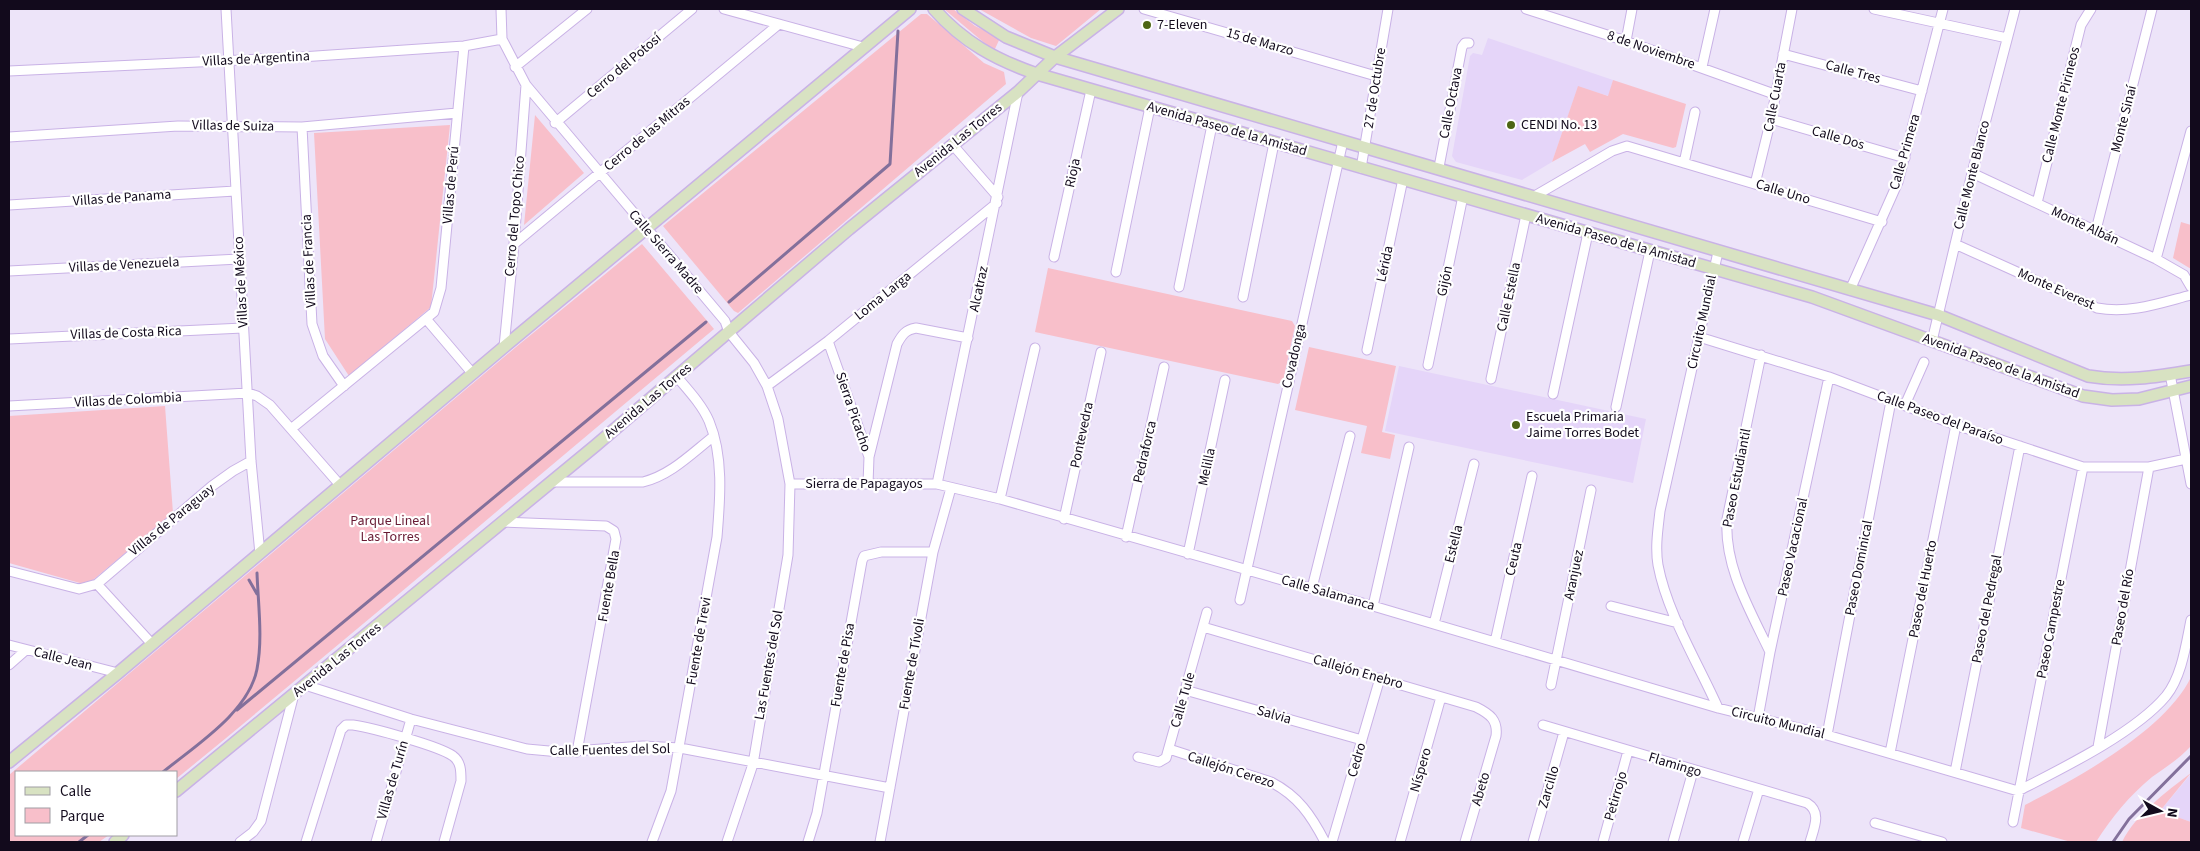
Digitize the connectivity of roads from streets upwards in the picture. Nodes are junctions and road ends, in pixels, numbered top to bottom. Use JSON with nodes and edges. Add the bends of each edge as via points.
{"nodes":[{"id":1,"x":226,"y":9,"type":"edge"},
{"id":2,"x":501,"y":9,"type":"edge"},
{"id":3,"x":587,"y":9,"type":"edge"},
{"id":4,"x":692,"y":9,"type":"edge"},
{"id":5,"x":724,"y":9,"type":"edge"},
{"id":6,"x":910,"y":9,"type":"edge"},
{"id":7,"x":934,"y":9,"type":"edge"},
{"id":8,"x":963,"y":9,"type":"edge"},
{"id":9,"x":1118,"y":9,"type":"edge"},
{"id":10,"x":1144,"y":9,"type":"edge"},
{"id":11,"x":1388,"y":9,"type":"edge"},
{"id":12,"x":1526,"y":9,"type":"edge"},
{"id":13,"x":1632,"y":9,"type":"edge"},
{"id":14,"x":1715,"y":9,"type":"edge"},
{"id":15,"x":1792,"y":9,"type":"edge"},
{"id":16,"x":1874,"y":9,"type":"edge"},
{"id":17,"x":1943,"y":9,"type":"edge"},
{"id":18,"x":2015,"y":9,"type":"edge"},
{"id":19,"x":2091,"y":9,"type":"edge"},
{"id":20,"x":2152,"y":9,"type":"edge"},
{"id":21,"x":1547,"y":12,"type":"edge"},
{"id":22,"x":1940,"y":23,"type":"junction"},
{"id":23,"x":779,"y":24,"type":"junction"},
{"id":24,"x":2007,"y":38,"type":"junction"},
{"id":25,"x":502,"y":40,"type":"junction"},
{"id":26,"x":1626,"y":41,"type":"junction"},
{"id":27,"x":1469,"y":43,"type":"dead end"},
{"id":28,"x":464,"y":46,"type":"junction"},
{"id":29,"x":863,"y":47,"type":"junction"},
{"id":30,"x":1783,"y":54,"type":"junction"},
{"id":31,"x":1055,"y":57,"type":"junction"},
{"id":32,"x":229,"y":60,"type":"junction"},
{"id":33,"x":515,"y":67,"type":"junction"},
{"id":34,"x":1702,"y":67,"type":"junction"},
{"id":35,"x":9,"y":71,"type":"edge"},
{"id":36,"x":1037,"y":74,"type":"junction"},
{"id":37,"x":1376,"y":76,"type":"junction"},
{"id":38,"x":526,"y":85,"type":"junction"},
{"id":39,"x":1091,"y":90,"type":"junction"},
{"id":40,"x":1922,"y":91,"type":"junction"},
{"id":41,"x":1018,"y":92,"type":"junction"},
{"id":42,"x":1774,"y":94,"type":"junction"},
{"id":43,"x":1150,"y":107,"type":"junction"},
{"id":44,"x":1695,"y":112,"type":"dead end"},
{"id":45,"x":457,"y":113,"type":"junction"},
{"id":46,"x":1771,"y":119,"type":"junction"},
{"id":47,"x":555,"y":123,"type":"junction"},
{"id":48,"x":1212,"y":125,"type":"junction"},
{"id":49,"x":232,"y":126,"type":"junction"},
{"id":50,"x":302,"y":127,"type":"junction"},
{"id":51,"x":2191,"y":131,"type":"edge"},
{"id":52,"x":9,"y":137,"type":"edge"},
{"id":53,"x":1343,"y":141,"type":"junction"},
{"id":54,"x":1274,"y":143,"type":"junction"},
{"id":55,"x":952,"y":144,"type":"junction"},
{"id":56,"x":1365,"y":148,"type":"junction"},
{"id":57,"x":1905,"y":158,"type":"junction"},
{"id":58,"x":1338,"y":161,"type":"junction"},
{"id":59,"x":1684,"y":163,"type":"junction"},
{"id":60,"x":1361,"y":168,"type":"junction"},
{"id":61,"x":1439,"y":168,"type":"junction"},
{"id":62,"x":1972,"y":173,"type":"junction"},
{"id":63,"x":599,"y":174,"type":"junction"},
{"id":64,"x":1403,"y":179,"type":"junction"},
{"id":65,"x":1755,"y":184,"type":"junction"},
{"id":66,"x":236,"y":191,"type":"junction"},
{"id":67,"x":1463,"y":196,"type":"junction"},
{"id":68,"x":1533,"y":197,"type":"junction"},
{"id":69,"x":998,"y":200,"type":"junction"},
{"id":70,"x":2036,"y":203,"type":"junction"},
{"id":71,"x":9,"y":205,"type":"edge"},
{"id":72,"x":1526,"y":215,"type":"junction"},
{"id":73,"x":1882,"y":222,"type":"junction"},
{"id":74,"x":646,"y":228,"type":"junction"},
{"id":75,"x":2096,"y":230,"type":"junction"},
{"id":76,"x":1588,"y":233,"type":"junction"},
{"id":77,"x":514,"y":244,"type":"junction"},
{"id":78,"x":1955,"y":244,"type":"junction"},
{"id":79,"x":1650,"y":251,"type":"junction"},
{"id":80,"x":1718,"y":252,"type":"junction"},
{"id":81,"x":1054,"y":257,"type":"dead end"},
{"id":82,"x":239,"y":259,"type":"junction"},
{"id":83,"x":2156,"y":260,"type":"junction"},
{"id":84,"x":1713,"y":270,"type":"junction"},
{"id":85,"x":9,"y":271,"type":"edge"},
{"id":86,"x":1116,"y":272,"type":"dead end"},
{"id":87,"x":1179,"y":287,"type":"dead end"},
{"id":88,"x":2191,"y":287,"type":"edge"},
{"id":89,"x":1850,"y":290,"type":"junction"},
{"id":90,"x":2191,"y":295,"type":"edge"},
{"id":91,"x":1243,"y":297,"type":"dead end"},
{"id":92,"x":1938,"y":315,"type":"junction"},
{"id":93,"x":427,"y":320,"type":"junction"},
{"id":94,"x":243,"y":328,"type":"junction"},
{"id":95,"x":729,"y":332,"type":"junction"},
{"id":96,"x":1699,"y":336,"type":"junction"},
{"id":97,"x":9,"y":338,"type":"edge"},
{"id":98,"x":968,"y":338,"type":"junction"},
{"id":99,"x":828,"y":341,"type":"junction"},
{"id":100,"x":1932,"y":341,"type":"junction"},
{"id":101,"x":504,"y":347,"type":"junction"},
{"id":102,"x":1035,"y":348,"type":"dead end"},
{"id":103,"x":1367,"y":350,"type":"dead end"},
{"id":104,"x":1101,"y":352,"type":"dead end"},
{"id":105,"x":1761,"y":355,"type":"junction"},
{"id":106,"x":1924,"y":362,"type":"dead end"},
{"id":107,"x":1428,"y":365,"type":"dead end"},
{"id":108,"x":1164,"y":367,"type":"dead end"},
{"id":109,"x":2191,"y":371,"type":"edge"},
{"id":110,"x":472,"y":374,"type":"junction"},
{"id":111,"x":2170,"y":374,"type":"junction"},
{"id":112,"x":677,"y":377,"type":"junction"},
{"id":113,"x":1829,"y":377,"type":"junction"},
{"id":114,"x":1491,"y":379,"type":"dead end"},
{"id":115,"x":1225,"y":380,"type":"dead end"},
{"id":116,"x":344,"y":386,"type":"junction"},
{"id":117,"x":767,"y":386,"type":"junction"},
{"id":118,"x":2191,"y":386,"type":"edge"},
{"id":119,"x":2173,"y":390,"type":"junction"},
{"id":120,"x":248,"y":393,"type":"junction"},
{"id":121,"x":1554,"y":394,"type":"dead end"},
{"id":122,"x":1892,"y":401,"type":"junction"},
{"id":123,"x":1905,"y":405,"type":"junction"},
{"id":124,"x":9,"y":406,"type":"edge"},
{"id":125,"x":1616,"y":407,"type":"dead end"},
{"id":126,"x":1956,"y":425,"type":"junction"},
{"id":127,"x":291,"y":429,"type":"junction"},
{"id":128,"x":714,"y":436,"type":"junction"},
{"id":129,"x":1350,"y":436,"type":"dead end"},
{"id":130,"x":1409,"y":446,"type":"dead end"},
{"id":131,"x":2020,"y":446,"type":"junction"},
{"id":132,"x":869,"y":457,"type":"junction"},
{"id":133,"x":2186,"y":459,"type":"junction"},
{"id":134,"x":251,"y":461,"type":"junction"},
{"id":135,"x":1474,"y":464,"type":"dead end"},
{"id":136,"x":2149,"y":467,"type":"junction"},
{"id":137,"x":2084,"y":468,"type":"junction"},
{"id":138,"x":1532,"y":476,"type":"dead end"},
{"id":139,"x":551,"y":482,"type":"junction"},
{"id":140,"x":790,"y":484,"type":"junction"},
{"id":141,"x":868,"y":484,"type":"junction"},
{"id":142,"x":937,"y":484,"type":"junction"},
{"id":143,"x":2191,"y":484,"type":"edge"},
{"id":144,"x":340,"y":486,"type":"junction"},
{"id":145,"x":951,"y":488,"type":"junction"},
{"id":146,"x":1592,"y":490,"type":"dead end"},
{"id":147,"x":1000,"y":499,"type":"junction"},
{"id":148,"x":1064,"y":518,"type":"junction"},
{"id":149,"x":503,"y":522,"type":"junction"},
{"id":150,"x":1126,"y":537,"type":"junction"},
{"id":151,"x":933,"y":552,"type":"junction"},
{"id":152,"x":260,"y":554,"type":"junction"},
{"id":153,"x":1188,"y":554,"type":"junction"},
{"id":154,"x":9,"y":571,"type":"edge"},
{"id":155,"x":1246,"y":571,"type":"junction"},
{"id":156,"x":97,"y":584,"type":"junction"},
{"id":157,"x":1312,"y":588,"type":"junction"},
{"id":158,"x":1240,"y":600,"type":"dead end"},
{"id":159,"x":1373,"y":606,"type":"junction"},
{"id":160,"x":1611,"y":606,"type":"dead end"},
{"id":161,"x":1207,"y":612,"type":"dead end"},
{"id":162,"x":2191,"y":620,"type":"edge"},
{"id":163,"x":1678,"y":623,"type":"junction"},
{"id":164,"x":1434,"y":624,"type":"junction"},
{"id":165,"x":1203,"y":627,"type":"junction"},
{"id":166,"x":1495,"y":642,"type":"junction"},
{"id":167,"x":9,"y":644,"type":"edge"},
{"id":168,"x":152,"y":644,"type":"junction"},
{"id":169,"x":26,"y":650,"type":"junction"},
{"id":170,"x":1770,"y":652,"type":"junction"},
{"id":171,"x":1557,"y":660,"type":"junction"},
{"id":172,"x":9,"y":665,"type":"edge"},
{"id":173,"x":118,"y":673,"type":"junction"},
{"id":174,"x":1380,"y":678,"type":"junction"},
{"id":175,"x":305,"y":685,"type":"junction"},
{"id":176,"x":1551,"y":685,"type":"dead end"},
{"id":177,"x":1185,"y":690,"type":"junction"},
{"id":178,"x":294,"y":694,"type":"junction"},
{"id":179,"x":1441,"y":697,"type":"junction"},
{"id":180,"x":1718,"y":708,"type":"junction"},
{"id":181,"x":1758,"y":718,"type":"junction"},
{"id":182,"x":410,"y":719,"type":"junction"},
{"id":183,"x":1543,"y":725,"type":"dead end"},
{"id":184,"x":1564,"y":732,"type":"junction"},
{"id":185,"x":1827,"y":735,"type":"junction"},
{"id":186,"x":1496,"y":736,"type":"joint"},
{"id":187,"x":405,"y":739,"type":"junction"},
{"id":188,"x":1362,"y":740,"type":"junction"},
{"id":189,"x":2098,"y":747,"type":"junction"},
{"id":190,"x":680,"y":748,"type":"junction"},
{"id":191,"x":1169,"y":750,"type":"junction"},
{"id":192,"x":1628,"y":751,"type":"junction"},
{"id":193,"x":577,"y":752,"type":"junction"},
{"id":194,"x":1890,"y":753,"type":"junction"},
{"id":195,"x":1138,"y":757,"type":"dead end"},
{"id":196,"x":9,"y":762,"type":"edge"},
{"id":197,"x":753,"y":764,"type":"junction"},
{"id":198,"x":1693,"y":771,"type":"junction"},
{"id":199,"x":1955,"y":772,"type":"junction"},
{"id":200,"x":824,"y":777,"type":"junction"},
{"id":201,"x":890,"y":788,"type":"junction"},
{"id":202,"x":178,"y":789,"type":"edge"},
{"id":203,"x":1759,"y":789,"type":"junction"},
{"id":204,"x":2018,"y":791,"type":"junction"},
{"id":205,"x":2013,"y":822,"type":"dead end"},
{"id":206,"x":1875,"y":823,"type":"dead end"},
{"id":207,"x":240,"y":842,"type":"edge"},
{"id":208,"x":306,"y":842,"type":"edge"},
{"id":209,"x":376,"y":842,"type":"edge"},
{"id":210,"x":444,"y":842,"type":"edge"},
{"id":211,"x":652,"y":842,"type":"edge"},
{"id":212,"x":726,"y":842,"type":"edge"},
{"id":213,"x":808,"y":842,"type":"edge"},
{"id":214,"x":880,"y":842,"type":"edge"},
{"id":215,"x":1325,"y":842,"type":"edge"},
{"id":216,"x":1332,"y":842,"type":"edge"},
{"id":217,"x":1400,"y":842,"type":"edge"},
{"id":218,"x":1465,"y":842,"type":"edge"},
{"id":219,"x":1533,"y":842,"type":"edge"},
{"id":220,"x":1603,"y":842,"type":"edge"},
{"id":221,"x":1673,"y":842,"type":"edge"},
{"id":222,"x":1744,"y":842,"type":"edge"},
{"id":223,"x":1810,"y":842,"type":"edge"},
{"id":224,"x":1942,"y":842,"type":"edge"}],
"edges":[{"from":1,"to":32,"type":"street","name":"Villas de México"},
{"from":2,"to":25,"type":"street"},
{"from":3,"to":33,"type":"street"},
{"from":4,"to":47,"type":"street","name":"Cerro del Potosí"},
{"from":5,"to":23,"type":"street"},
{"from":6,"to":29,"type":"street"},
{"from":7,"to":36,"type":"street","name":"Avenida Paseo de la Amistad","via":[[980,50]]},
{"from":8,"to":31,"type":"street","name":"Avenida Paseo de la Amistad","via":[[1006,36]]},
{"from":9,"to":31,"type":"street","name":"Avenida Las Torres"},
{"from":10,"to":37,"type":"street","name":"15 de Marzo"},
{"from":11,"to":37,"type":"street","name":"27 de Octubre"},
{"from":12,"to":21,"type":"street","name":"8 de Noviembre"},
{"from":13,"to":26,"type":"street"},
{"from":14,"to":34,"type":"street"},
{"from":15,"to":30,"type":"street","name":"Calle Cuarta"},
{"from":16,"to":22,"type":"street"},
{"from":17,"to":22,"type":"street","name":"Calle Primera"},
{"from":18,"to":24,"type":"street","name":"Calle Monte Blanco"},
{"from":19,"to":70,"type":"street","name":"Calle Monte Pirineos","via":[[2081,25]]},
{"from":20,"to":75,"type":"street","name":"Monte Sinaí"},
{"from":21,"to":26,"type":"street","name":"8 de Noviembre"},
{"from":22,"to":24,"type":"street"},
{"from":22,"to":40,"type":"street","name":"Calle Primera"},
{"from":23,"to":29,"type":"street"},
{"from":23,"to":63,"type":"street","name":"Cerro de las Mitras"},
{"from":24,"to":62,"type":"street","name":"Calle Monte Blanco"},
{"from":25,"to":28,"type":"street","name":"Villas de Argentina"},
{"from":25,"to":33,"type":"street","name":"Calle Sierra Madre"},
{"from":26,"to":34,"type":"street","name":"8 de Noviembre"},
{"from":27,"to":61,"type":"street","name":"Calle Octava","via":[[1462,47]]},
{"from":28,"to":32,"type":"street","name":"Villas de Argentina"},
{"from":28,"to":45,"type":"street","name":"Villas de Perú"},
{"from":29,"to":74,"type":"street"},
{"from":30,"to":40,"type":"street","name":"Calle Tres"},
{"from":30,"to":42,"type":"street","name":"Calle Cuarta"},
{"from":31,"to":36,"type":"street","name":"Avenida Las Torres"},
{"from":31,"to":53,"type":"street","name":"Avenida Paseo de la Amistad"},
{"from":32,"to":35,"type":"street","name":"Villas de Argentina"},
{"from":32,"to":49,"type":"street","name":"Villas de México"},
{"from":33,"to":38,"type":"street","name":"Calle Sierra Madre"},
{"from":34,"to":42,"type":"street","name":"8 de Noviembre"},
{"from":36,"to":39,"type":"street","name":"Avenida Paseo de la Amistad"},
{"from":36,"to":41,"type":"street","name":"Avenida Las Torres"},
{"from":37,"to":56,"type":"street","name":"27 de Octubre"},
{"from":38,"to":47,"type":"street","name":"Calle Sierra Madre"},
{"from":38,"to":77,"type":"street","name":"Cerro del Topo Chico"},
{"from":39,"to":43,"type":"street","name":"Avenida Paseo de la Amistad"},
{"from":39,"to":81,"type":"street","name":"Rioja"},
{"from":40,"to":57,"type":"street","name":"Calle Primera"},
{"from":41,"to":55,"type":"street","name":"Avenida Las Torres"},
{"from":41,"to":69,"type":"street","name":"Alcatraz"},
{"from":42,"to":46,"type":"street","name":"Calle Cuarta"},
{"from":43,"to":48,"type":"street","name":"Avenida Paseo de la Amistad"},
{"from":43,"to":86,"type":"street"},
{"from":44,"to":59,"type":"street"},
{"from":45,"to":50,"type":"street","name":"Villas de Suiza"},
{"from":45,"to":93,"type":"street","name":"Villas de Perú","via":[[441,288],[434,312]]},
{"from":46,"to":57,"type":"street","name":"Calle Dos"},
{"from":46,"to":65,"type":"street","name":"Calle Cuarta"},
{"from":47,"to":63,"type":"street","name":"Calle Sierra Madre"},
{"from":48,"to":54,"type":"street","name":"Avenida Paseo de la Amistad"},
{"from":48,"to":87,"type":"street"},
{"from":49,"to":50,"type":"street","name":"Villas de Suiza"},
{"from":49,"to":52,"type":"street","name":"Villas de Suiza","via":[[154,127]]},
{"from":49,"to":66,"type":"street","name":"Villas de México"},
{"from":50,"to":116,"type":"street","name":"Villas de Francia","via":[[312,324],[323,356]]},
{"from":51,"to":83,"type":"street"},
{"from":53,"to":56,"type":"street","name":"Avenida Paseo de la Amistad"},
{"from":53,"to":58,"type":"street","name":"Covadonga"},
{"from":54,"to":58,"type":"street","name":"Avenida Paseo de la Amistad"},
{"from":54,"to":91,"type":"street"},
{"from":55,"to":69,"type":"street"},
{"from":55,"to":95,"type":"street","name":"Avenida Las Torres"},
{"from":56,"to":60,"type":"street","name":"27 de Octubre"},
{"from":56,"to":61,"type":"street","name":"Avenida Paseo de la Amistad"},
{"from":57,"to":73,"type":"street","name":"Calle Primera"},
{"from":58,"to":60,"type":"street","name":"Avenida Paseo de la Amistad"},
{"from":58,"to":155,"type":"street","name":"Covadonga"},
{"from":59,"to":65,"type":"street","name":"Calle Uno"},
{"from":59,"to":68,"type":"street","name":"Calle Uno","via":[[1622,147]]},
{"from":60,"to":64,"type":"street","name":"Avenida Paseo de la Amistad"},
{"from":61,"to":68,"type":"street","name":"Avenida Paseo de la Amistad"},
{"from":62,"to":70,"type":"street","name":"Monte Albán"},
{"from":62,"to":78,"type":"street","name":"Calle Monte Blanco"},
{"from":63,"to":74,"type":"street","name":"Calle Sierra Madre"},
{"from":63,"to":77,"type":"street","name":"Cerro de las Mitras"},
{"from":64,"to":67,"type":"street","name":"Avenida Paseo de la Amistad"},
{"from":64,"to":103,"type":"street","name":"Lérida"},
{"from":65,"to":73,"type":"street","name":"Calle Uno"},
{"from":66,"to":71,"type":"street","name":"Villas de Panama"},
{"from":66,"to":82,"type":"street","name":"Villas de México"},
{"from":67,"to":72,"type":"street","name":"Avenida Paseo de la Amistad"},
{"from":67,"to":107,"type":"street","name":"Gijón"},
{"from":68,"to":80,"type":"street","name":"Avenida Paseo de la Amistad"},
{"from":69,"to":98,"type":"street","name":"Alcatraz"},
{"from":69,"to":99,"type":"street","name":"Loma Larga"},
{"from":70,"to":75,"type":"street","name":"Monte Albán"},
{"from":72,"to":76,"type":"street","name":"Avenida Paseo de la Amistad"},
{"from":72,"to":114,"type":"street","name":"Calle Estella"},
{"from":73,"to":89,"type":"street","name":"Calle Primera"},
{"from":74,"to":95,"type":"street","name":"Calle Sierra Madre","via":[[725,321]]},
{"from":74,"to":101,"type":"street"},
{"from":75,"to":83,"type":"street","name":"Monte Albán"},
{"from":76,"to":79,"type":"street","name":"Avenida Paseo de la Amistad"},
{"from":76,"to":121,"type":"street"},
{"from":77,"to":101,"type":"street","name":"Cerro del Topo Chico"},
{"from":78,"to":90,"type":"street","name":"Monte Everest","via":[[2097,308],[2115,312]]},
{"from":78,"to":92,"type":"street","name":"Calle Monte Blanco"},
{"from":79,"to":84,"type":"street","name":"Avenida Paseo de la Amistad"},
{"from":79,"to":125,"type":"street"},
{"from":80,"to":84,"type":"street","name":"Circuito Mundial"},
{"from":80,"to":89,"type":"street","name":"Avenida Paseo de la Amistad"},
{"from":82,"to":85,"type":"street","name":"Villas de Venezuela"},
{"from":82,"to":94,"type":"street","name":"Villas de México"},
{"from":83,"to":88,"type":"street","name":"Monte Albán","via":[[2184,275]]},
{"from":84,"to":96,"type":"street","name":"Circuito Mundial"},
{"from":84,"to":100,"type":"street","name":"Avenida Paseo de la Amistad","via":[[1812,298]]},
{"from":89,"to":92,"type":"street","name":"Avenida Paseo de la Amistad"},
{"from":92,"to":100,"type":"street","name":"Calle Monte Blanco"},
{"from":92,"to":111,"type":"street","name":"Avenida Paseo de la Amistad","via":[[2088,376],[2127,379]]},
{"from":93,"to":110,"type":"street"},
{"from":93,"to":116,"type":"street","name":"Villas de Perú"},
{"from":94,"to":97,"type":"street","name":"Villas de Costa Rica"},
{"from":94,"to":120,"type":"street","name":"Villas de México"},
{"from":95,"to":112,"type":"street","name":"Avenida Las Torres"},
{"from":95,"to":117,"type":"street","name":"Calle Sierra Madre","via":[[754,363]]},
{"from":96,"to":105,"type":"street","name":"Calle Paseo del Paraíso"},
{"from":96,"to":163,"type":"street","name":"Circuito Mundial","via":[[1660,511],[1657,541],[1658,565]]},
{"from":98,"to":132,"type":"street","via":[[916,328],[902,335]]},
{"from":98,"to":142,"type":"street","name":"Alcatraz"},
{"from":99,"to":117,"type":"street","name":"Loma Larga"},
{"from":99,"to":132,"type":"street","name":"Sierra Picacho"},
{"from":100,"to":119,"type":"street","name":"Avenida Paseo de la Amistad","via":[[2083,396],[2139,399]]},
{"from":101,"to":110,"type":"street"},
{"from":102,"to":147,"type":"street"},
{"from":104,"to":148,"type":"street","name":"Pontevedra"},
{"from":105,"to":113,"type":"street","name":"Calle Paseo del Paraíso"},
{"from":105,"to":170,"type":"street","name":"Paseo Estudiantil","via":[[1726,535],[1738,584]]},
{"from":106,"to":123,"type":"street"},
{"from":108,"to":150,"type":"street","name":"Pedraforca"},
{"from":109,"to":111,"type":"street","name":"Avenida Paseo de la Amistad"},
{"from":110,"to":144,"type":"street"},
{"from":111,"to":119,"type":"street"},
{"from":112,"to":128,"type":"street","name":"Fuente de Trevi","via":[[704,412]]},
{"from":112,"to":139,"type":"street","name":"Avenida Las Torres"},
{"from":113,"to":122,"type":"street","name":"Calle Paseo del Paraíso"},
{"from":113,"to":170,"type":"street","name":"Paseo Vacacional"},
{"from":115,"to":153,"type":"street","name":"Melilla"},
{"from":116,"to":127,"type":"street","name":"Villas de Perú"},
{"from":117,"to":140,"type":"street","name":"Calle Sierra Madre","via":[[778,419]]},
{"from":118,"to":119,"type":"street","name":"Avenida Paseo de la Amistad"},
{"from":119,"to":133,"type":"street"},
{"from":120,"to":124,"type":"street","name":"Villas de Colombia"},
{"from":120,"to":127,"type":"street","via":[[264,400]]},
{"from":120,"to":134,"type":"street","name":"Villas de México"},
{"from":122,"to":123,"type":"street","name":"Calle Paseo del Paraíso"},
{"from":122,"to":185,"type":"street","name":"Paseo Dominical"},
{"from":123,"to":126,"type":"street","name":"Calle Paseo del Paraíso"},
{"from":126,"to":131,"type":"street","name":"Calle Paseo del Paraíso"},
{"from":126,"to":194,"type":"street","name":"Paseo del Huerto"},
{"from":127,"to":144,"type":"street"},
{"from":128,"to":139,"type":"street","via":[[656,479],[643,482]]},
{"from":128,"to":190,"type":"street","name":"Fuente de Trevi","via":[[719,483],[716,537]]},
{"from":129,"to":157,"type":"street"},
{"from":130,"to":159,"type":"street"},
{"from":131,"to":137,"type":"street","name":"Calle Paseo del Paraíso"},
{"from":131,"to":199,"type":"street","name":"Paseo del Pedregal"},
{"from":132,"to":141,"type":"street","name":"Sierra Picacho"},
{"from":133,"to":136,"type":"street","name":"Calle Paseo del Paraíso"},
{"from":133,"to":143,"type":"street"},
{"from":134,"to":152,"type":"street","name":"Villas de México"},
{"from":134,"to":156,"type":"street","name":"Villas de Paraguay","via":[[232,470]]},
{"from":135,"to":164,"type":"street","name":"Estella"},
{"from":136,"to":137,"type":"street","name":"Calle Paseo del Paraíso"},
{"from":136,"to":189,"type":"street","name":"Paseo del Río"},
{"from":137,"to":204,"type":"street","name":"Paseo Campestre"},
{"from":138,"to":166,"type":"street","name":"Ceuta"},
{"from":139,"to":149,"type":"street","name":"Avenida Las Torres"},
{"from":140,"to":141,"type":"street","name":"Sierra de Papagayos"},
{"from":140,"to":197,"type":"street","name":"Las Fuentes del Sol","via":[[788,555]]},
{"from":141,"to":142,"type":"street","name":"Sierra de Papagayos"},
{"from":142,"to":145,"type":"street","name":"Calle Salamanca"},
{"from":144,"to":152,"type":"street"},
{"from":145,"to":147,"type":"street","name":"Calle Salamanca"},
{"from":145,"to":151,"type":"street","name":"Fuente de Tívoli"},
{"from":146,"to":171,"type":"street","name":"Aranjuez"},
{"from":147,"to":148,"type":"street","name":"Calle Salamanca"},
{"from":148,"to":150,"type":"street","name":"Calle Salamanca"},
{"from":149,"to":175,"type":"street","name":"Avenida Las Torres"},
{"from":149,"to":193,"type":"street","name":"Fuente Bella","via":[[600,525],[614,531],[616,539]]},
{"from":150,"to":153,"type":"street","name":"Calle Salamanca"},
{"from":151,"to":200,"type":"street","name":"Fuente de Pisa","via":[[881,552],[864,556]]},
{"from":151,"to":201,"type":"street","name":"Fuente de Tívoli"},
{"from":152,"to":168,"type":"street"},
{"from":153,"to":155,"type":"street","name":"Calle Salamanca"},
{"from":154,"to":156,"type":"street","via":[[79,589]]},
{"from":155,"to":157,"type":"street","name":"Calle Salamanca"},
{"from":155,"to":158,"type":"street","name":"Covadonga"},
{"from":156,"to":168,"type":"street"},
{"from":157,"to":159,"type":"street","name":"Calle Salamanca"},
{"from":159,"to":164,"type":"street","name":"Calle Salamanca"},
{"from":160,"to":163,"type":"street"},
{"from":161,"to":165,"type":"street","name":"Calle Tule"},
{"from":162,"to":189,"type":"street","via":[[2179,670],[2167,695],[2145,716]]},
{"from":163,"to":180,"type":"street","name":"Circuito Mundial"},
{"from":164,"to":166,"type":"street","name":"Calle Salamanca"},
{"from":165,"to":174,"type":"street","name":"Callejón Enebro"},
{"from":165,"to":177,"type":"street","name":"Calle Tule"},
{"from":166,"to":171,"type":"street","name":"Calle Salamanca"},
{"from":167,"to":169,"type":"street","name":"Calle Jean"},
{"from":168,"to":173,"type":"street"},
{"from":169,"to":172,"type":"street"},
{"from":169,"to":173,"type":"street","name":"Calle Jean"},
{"from":170,"to":181,"type":"street","name":"Paseo Vacacional"},
{"from":171,"to":176,"type":"street","name":"Aranjuez"},
{"from":171,"to":180,"type":"street","name":"Calle Salamanca"},
{"from":173,"to":196,"type":"street"},
{"from":174,"to":179,"type":"street","name":"Callejón Enebro"},
{"from":174,"to":188,"type":"street","name":"Cedro"},
{"from":175,"to":178,"type":"street","name":"Avenida Las Torres"},
{"from":175,"to":182,"type":"street","name":"Calle Fuentes del Sol"},
{"from":177,"to":188,"type":"street","name":"Salvia"},
{"from":177,"to":191,"type":"street","name":"Calle Tule"},
{"from":178,"to":202,"type":"street","name":"Avenida Las Torres"},
{"from":178,"to":207,"type":"street","via":[[261,821]]},
{"from":179,"to":186,"type":"street","name":"Callejón Enebro","via":[[1494,718]]},
{"from":179,"to":217,"type":"street","name":"Níspero"},
{"from":180,"to":181,"type":"street","name":"Circuito Mundial"},
{"from":181,"to":185,"type":"street","name":"Circuito Mundial"},
{"from":182,"to":187,"type":"street","name":"Villas de Turín"},
{"from":182,"to":193,"type":"street","name":"Calle Fuentes del Sol","via":[[527,749]]},
{"from":183,"to":184,"type":"street","name":"Flamingo"},
{"from":184,"to":192,"type":"street","name":"Flamingo"},
{"from":184,"to":219,"type":"street","name":"Zarcillo"},
{"from":185,"to":194,"type":"street","name":"Circuito Mundial"},
{"from":186,"to":218,"type":"street","name":"Abeto"},
{"from":187,"to":208,"type":"street","via":[[353,725],[346,725],[341,730]]},
{"from":187,"to":209,"type":"street","name":"Villas de Turín"},
{"from":187,"to":210,"type":"street","via":[[444,752],[458,763],[461,770],[461,781]]},
{"from":188,"to":216,"type":"street","name":"Cedro"},
{"from":189,"to":204,"type":"street"},
{"from":190,"to":193,"type":"street","name":"Calle Fuentes del Sol","via":[[643,746]]},
{"from":190,"to":197,"type":"street","name":"Calle Fuentes del Sol"},
{"from":190,"to":211,"type":"street","name":"Fuente de Trevi","via":[[671,791]]},
{"from":191,"to":195,"type":"street","via":[[1161,762]]},
{"from":191,"to":215,"type":"street","name":"Callejón Cerezo","via":[[1271,782],[1286,790],[1307,810]]},
{"from":192,"to":198,"type":"street","name":"Flamingo"},
{"from":192,"to":220,"type":"street","name":"Petirrojo"},
{"from":194,"to":199,"type":"street","name":"Circuito Mundial"},
{"from":197,"to":200,"type":"street","name":"Calle Fuentes del Sol"},
{"from":197,"to":212,"type":"street","name":"Las Fuentes del Sol"},
{"from":198,"to":203,"type":"street","name":"Flamingo"},
{"from":198,"to":221,"type":"street"},
{"from":199,"to":204,"type":"street","name":"Circuito Mundial"},
{"from":200,"to":201,"type":"street","name":"Calle Fuentes del Sol"},
{"from":200,"to":213,"type":"street","name":"Fuente de Pisa"},
{"from":201,"to":214,"type":"street","name":"Fuente de Tívoli"},
{"from":203,"to":222,"type":"street"},
{"from":203,"to":223,"type":"street","name":"Flamingo","via":[[1813,806],[1816,814]]},
{"from":204,"to":205,"type":"street","name":"Paseo Campestre"},
{"from":206,"to":224,"type":"street"}]}
